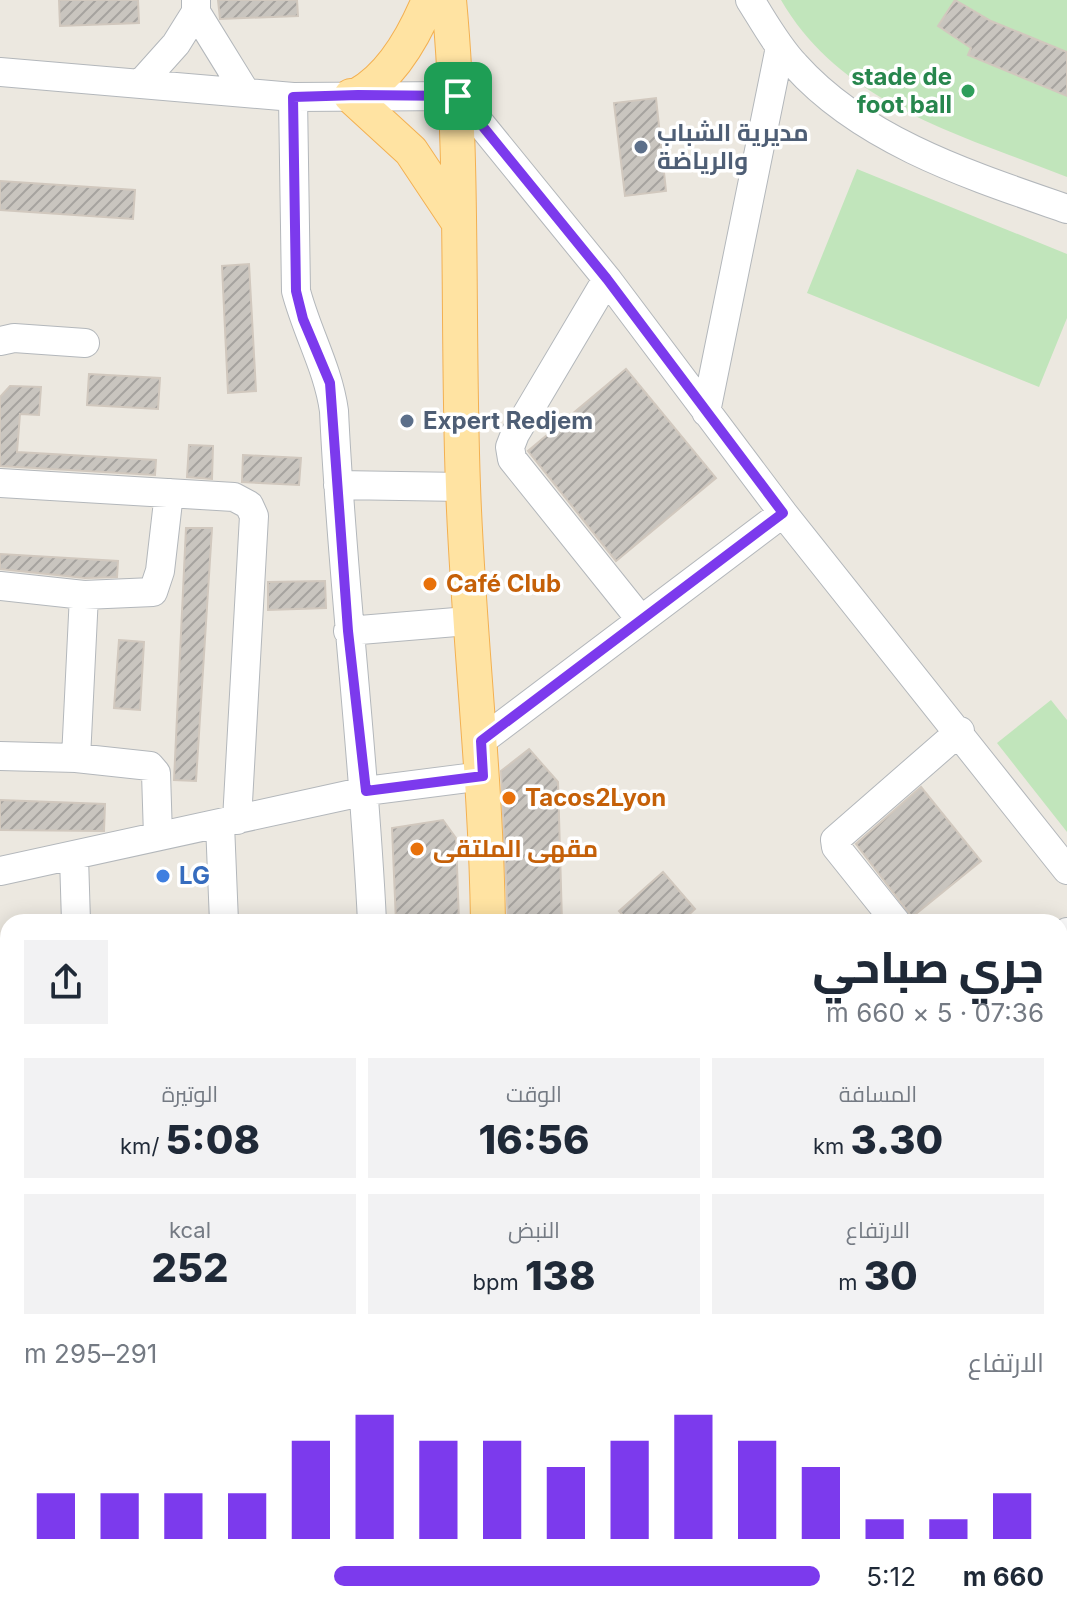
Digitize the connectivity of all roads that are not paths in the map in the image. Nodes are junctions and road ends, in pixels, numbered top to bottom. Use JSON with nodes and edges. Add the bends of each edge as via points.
{"nodes":[{"id":1,"x":429,"y":0,"type":"edge"},
{"id":2,"x":449,"y":0,"type":"edge"},
{"id":3,"x":750,"y":0,"type":"edge"},
{"id":4,"x":196,"y":6,"type":"edge"},
{"id":5,"x":780,"y":47,"type":"junction"},
{"id":6,"x":0,"y":72,"type":"edge"},
{"id":7,"x":142,"y":82,"type":"junction"},
{"id":8,"x":246,"y":93,"type":"junction"},
{"id":9,"x":354,"y":96,"type":"junction"},
{"id":10,"x":458,"y":96,"type":"junction"},
{"id":11,"x":293,"y":97,"type":"junction"},
{"id":12,"x":1067,"y":209,"type":"edge"},
{"id":13,"x":457,"y":220,"type":"junction"},
{"id":14,"x":607,"y":279,"type":"junction"},
{"id":15,"x":0,"y":341,"type":"edge"},
{"id":16,"x":85,"y":343,"type":"dead end"},
{"id":17,"x":706,"y":412,"type":"junction"},
{"id":18,"x":0,"y":483,"type":"edge"},
{"id":19,"x":338,"y":485,"type":"junction"},
{"id":20,"x":463,"y":487,"type":"junction"},
{"id":21,"x":169,"y":493,"type":"junction"},
{"id":22,"x":783,"y":513,"type":"junction"},
{"id":23,"x":0,"y":586,"type":"edge"},
{"id":24,"x":84,"y":595,"type":"junction"},
{"id":25,"x":641,"y":620,"type":"junction"},
{"id":26,"x":468,"y":621,"type":"junction"},
{"id":27,"x":348,"y":631,"type":"junction"},
{"id":28,"x":960,"y":731,"type":"junction"},
{"id":29,"x":481,"y":741,"type":"junction"},
{"id":30,"x":0,"y":756,"type":"edge"},
{"id":31,"x":76,"y":758,"type":"junction"},
{"id":32,"x":483,"y":776,"type":"junction"},
{"id":33,"x":366,"y":791,"type":"junction"},
{"id":34,"x":228,"y":822,"type":"junction"},
{"id":35,"x":158,"y":836,"type":"junction"},
{"id":36,"x":74,"y":857,"type":"junction"},
{"id":37,"x":1067,"y":870,"type":"edge"},
{"id":38,"x":0,"y":871,"type":"edge"},
{"id":39,"x":76,"y":914,"type":"edge"},
{"id":40,"x":224,"y":914,"type":"edge"},
{"id":41,"x":372,"y":914,"type":"edge"},
{"id":42,"x":488,"y":914,"type":"edge"},
{"id":43,"x":890,"y":914,"type":"edge"}],
"edges":[{"from":1,"to":9,"type":"main road","via":[[380,81]]},
{"from":2,"to":10,"type":"main road"},
{"from":3,"to":5,"type":"street"},
{"from":4,"to":7,"type":"street","via":[[176,44]]},
{"from":4,"to":8,"type":"street"},
{"from":5,"to":12,"type":"street","via":[[830,97],[877,130],[932,158]]},
{"from":5,"to":17,"type":"street"},
{"from":6,"to":7,"type":"street"},
{"from":7,"to":8,"type":"street"},
{"from":8,"to":11,"type":"street"},
{"from":9,"to":10,"type":"street"},
{"from":9,"to":11,"type":"street"},
{"from":9,"to":13,"type":"main road","via":[[399,136]]},
{"from":10,"to":13,"type":"main road"},
{"from":10,"to":14,"type":"street"},
{"from":11,"to":19,"type":"street","via":[[296,291],[330,383]]},
{"from":13,"to":20,"type":"main road"},
{"from":14,"to":17,"type":"street"},
{"from":14,"to":25,"type":"street","via":[[510,447],[512,459]]},
{"from":15,"to":16,"type":"street"},
{"from":17,"to":22,"type":"street"},
{"from":18,"to":21,"type":"street"},
{"from":19,"to":20,"type":"street"},
{"from":19,"to":27,"type":"street"},
{"from":20,"to":26,"type":"main road"},
{"from":21,"to":24,"type":"street","via":[[153,592]]},
{"from":21,"to":34,"type":"street","via":[[234,497],[249,505],[254,516]]},
{"from":22,"to":25,"type":"street"},
{"from":22,"to":28,"type":"street"},
{"from":23,"to":24,"type":"street"},
{"from":24,"to":31,"type":"street"},
{"from":25,"to":29,"type":"street"},
{"from":26,"to":27,"type":"street"},
{"from":26,"to":29,"type":"main road"},
{"from":27,"to":33,"type":"street"},
{"from":28,"to":37,"type":"street"},
{"from":28,"to":43,"type":"street","via":[[835,840]]},
{"from":29,"to":32,"type":"main road"},
{"from":30,"to":31,"type":"street"},
{"from":31,"to":35,"type":"street","via":[[150,766],[156,773]]},
{"from":32,"to":33,"type":"street"},
{"from":32,"to":42,"type":"main road"},
{"from":33,"to":34,"type":"street"},
{"from":33,"to":41,"type":"street"},
{"from":34,"to":35,"type":"street"},
{"from":34,"to":40,"type":"street"},
{"from":35,"to":36,"type":"street"},
{"from":36,"to":38,"type":"street"},
{"from":36,"to":39,"type":"street"}]}
